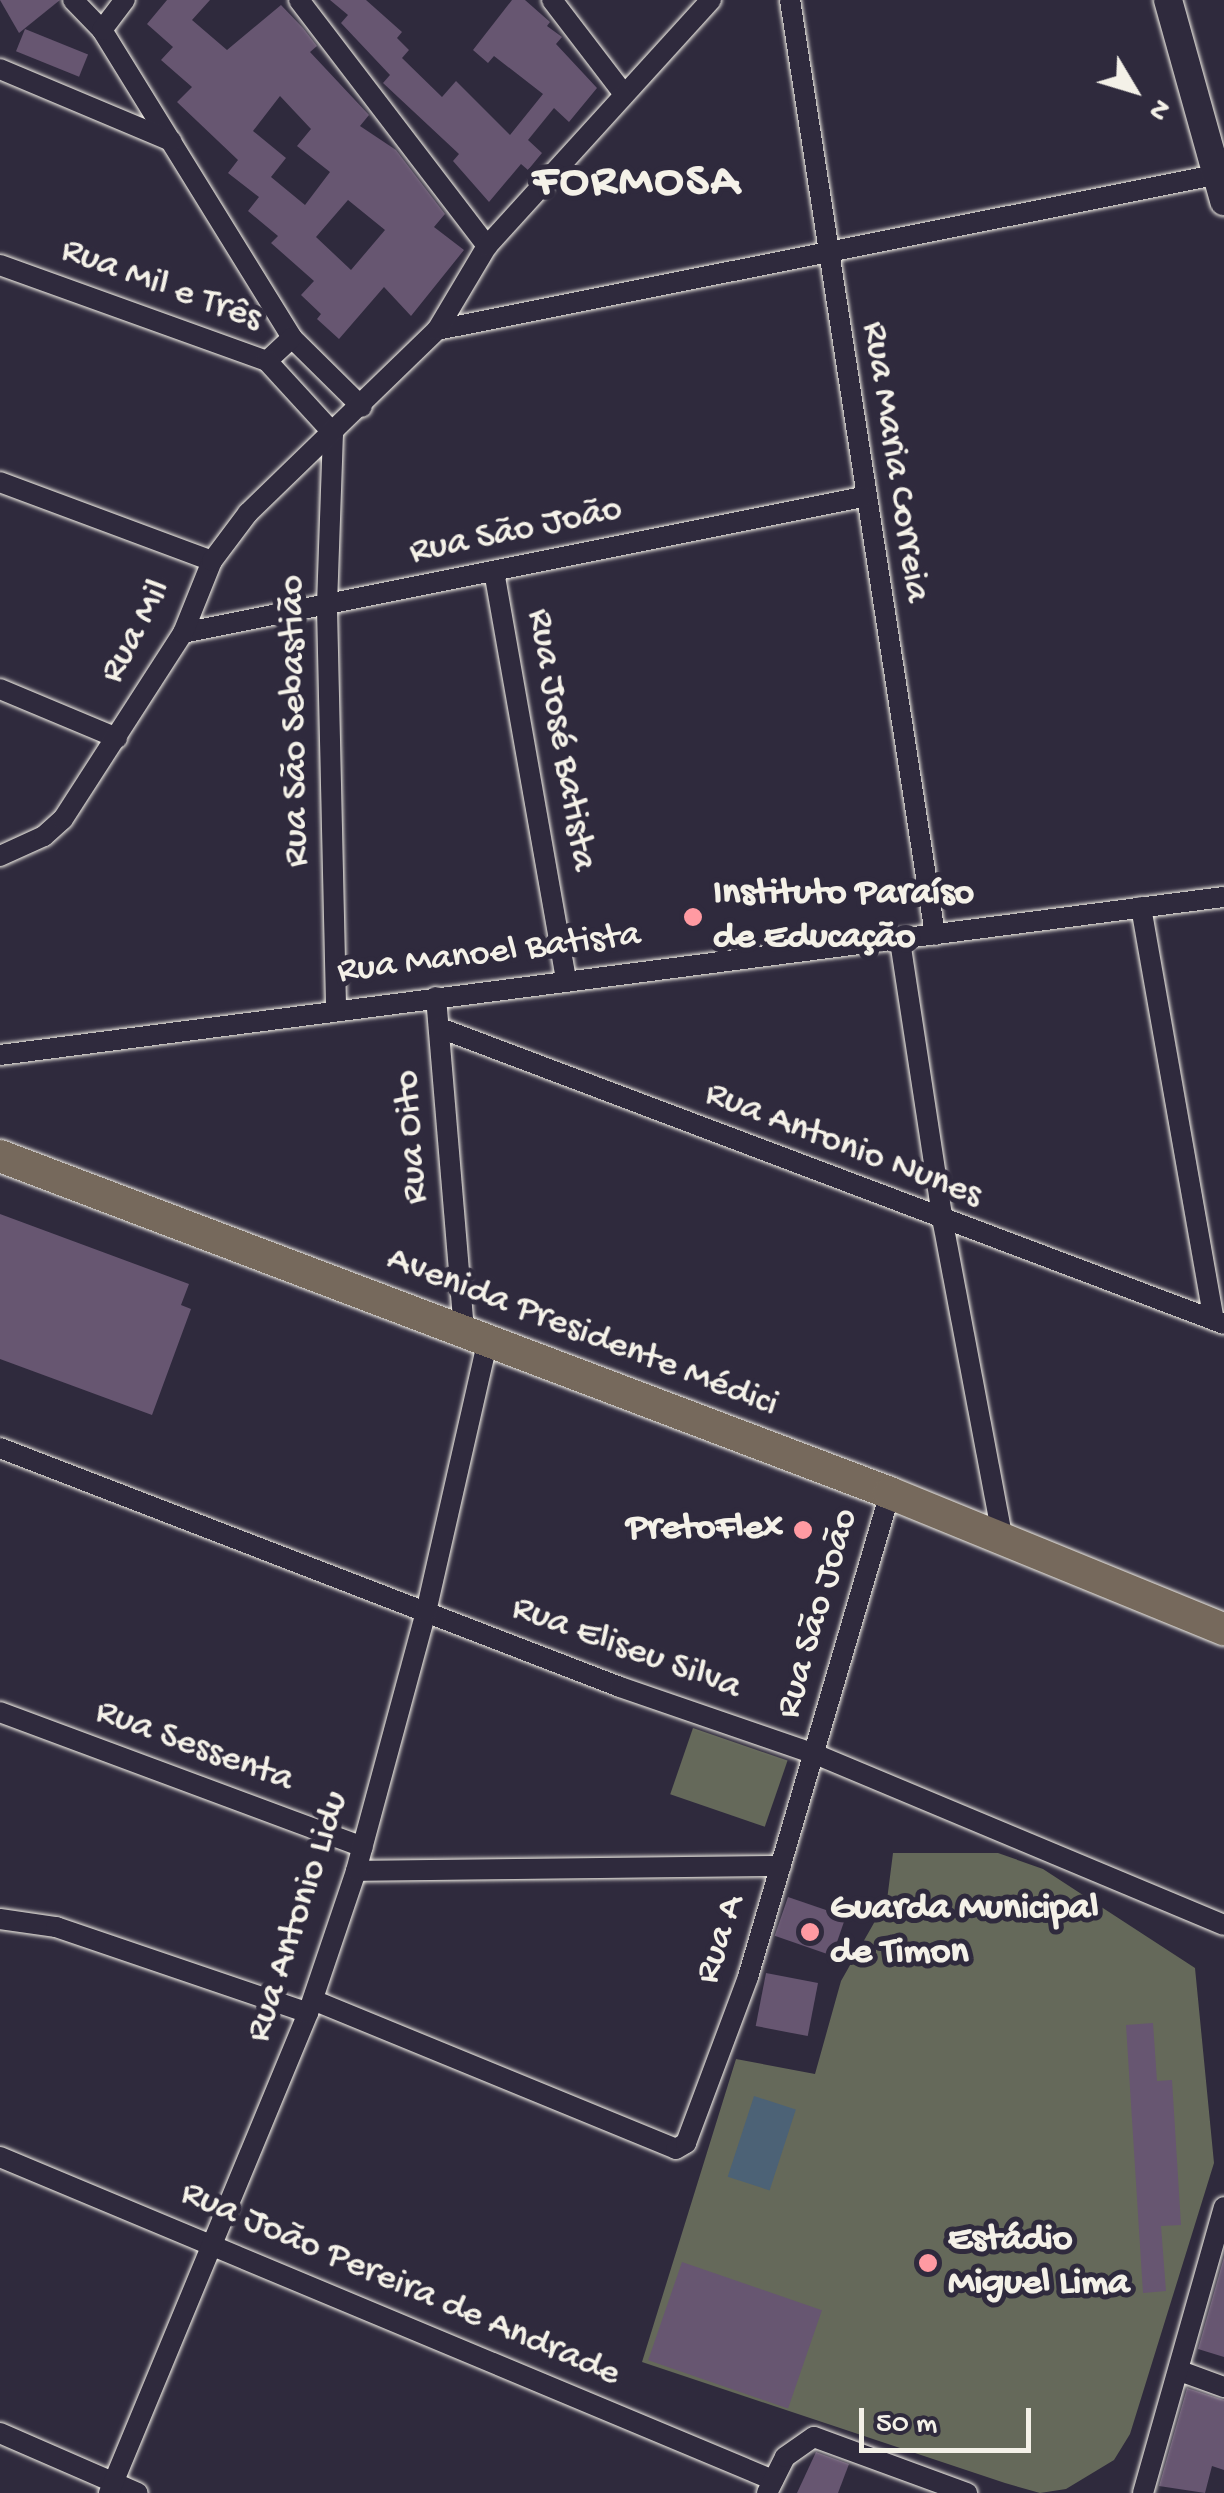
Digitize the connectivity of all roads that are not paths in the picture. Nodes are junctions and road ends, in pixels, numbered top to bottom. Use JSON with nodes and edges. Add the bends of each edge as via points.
{"nodes":[{"id":1,"x":73,"y":0,"type":"edge"},
{"id":2,"x":125,"y":0,"type":"edge"},
{"id":3,"x":299,"y":0,"type":"edge"},
{"id":4,"x":552,"y":0,"type":"edge"},
{"id":5,"x":712,"y":0,"type":"edge"},
{"id":6,"x":790,"y":0,"type":"edge"},
{"id":7,"x":1168,"y":0,"type":"edge"},
{"id":8,"x":102,"y":30,"type":"junction"},
{"id":9,"x":0,"y":69,"type":"edge"},
{"id":10,"x":624,"y":93,"type":"junction"},
{"id":11,"x":171,"y":141,"type":"junction"},
{"id":12,"x":1220,"y":188,"type":"edge"},
{"id":13,"x":487,"y":246,"type":"junction"},
{"id":14,"x":826,"y":251,"type":"junction"},
{"id":15,"x":0,"y":265,"type":"edge"},
{"id":16,"x":437,"y":330,"type":"junction"},
{"id":17,"x":292,"y":338,"type":"junction"},
{"id":18,"x":266,"y":361,"type":"junction"},
{"id":19,"x":362,"y":408,"type":"junction"},
{"id":20,"x":333,"y":433,"type":"junction"},
{"id":21,"x":0,"y":482,"type":"edge"},
{"id":22,"x":863,"y":497,"type":"junction"},
{"id":23,"x":212,"y":561,"type":"junction"},
{"id":24,"x":494,"y":571,"type":"junction"},
{"id":25,"x":326,"y":608,"type":"junction"},
{"id":26,"x":183,"y":633,"type":"junction"},
{"id":27,"x":0,"y":690,"type":"edge"},
{"id":28,"x":117,"y":738,"type":"junction"},
{"id":29,"x":0,"y":856,"type":"edge"},
{"id":30,"x":1224,"y":897,"type":"edge"},
{"id":31,"x":1141,"y":907,"type":"junction"},
{"id":32,"x":935,"y":935,"type":"junction"},
{"id":33,"x":900,"y":940,"type":"junction"},
{"id":34,"x":566,"y":981,"type":"junction"},
{"id":35,"x":436,"y":998,"type":"junction"},
{"id":36,"x":336,"y":1008,"type":"junction"},
{"id":37,"x":440,"y":1028,"type":"junction"},
{"id":38,"x":0,"y":1055,"type":"edge"},
{"id":39,"x":0,"y":1156,"type":"edge"},
{"id":40,"x":943,"y":1223,"type":"junction"},
{"id":41,"x":1219,"y":1322,"type":"edge"},
{"id":42,"x":476,"y":1336,"type":"junction"},
{"id":43,"x":0,"y":1448,"type":"edge"},
{"id":44,"x":890,"y":1493,"type":"junction"},
{"id":45,"x":1002,"y":1541,"type":"junction"},
{"id":46,"x":1132,"y":1593,"type":"junction"},
{"id":47,"x":426,"y":1612,"type":"junction"},
{"id":48,"x":1224,"y":1629,"type":"edge"},
{"id":49,"x":1224,"y":1639,"type":"edge"},
{"id":50,"x":0,"y":1712,"type":"edge"},
{"id":51,"x":815,"y":1754,"type":"junction"},
{"id":52,"x":362,"y":1847,"type":"junction"},
{"id":53,"x":781,"y":1866,"type":"junction"},
{"id":54,"x":356,"y":1871,"type":"junction"},
{"id":55,"x":0,"y":1919,"type":"edge"},
{"id":56,"x":1224,"y":1925,"type":"edge"},
{"id":57,"x":310,"y":2006,"type":"junction"},
{"id":58,"x":0,"y":2157,"type":"edge"},
{"id":59,"x":1224,"y":2207,"type":"edge"},
{"id":60,"x":215,"y":2245,"type":"junction"},
{"id":61,"x":1180,"y":2371,"type":"junction"},
{"id":62,"x":1224,"y":2387,"type":"edge"},
{"id":63,"x":0,"y":2432,"type":"edge"},
{"id":64,"x":770,"y":2486,"type":"edge"},
{"id":65,"x":111,"y":2488,"type":"edge"},
{"id":66,"x":138,"y":2493,"type":"edge"},
{"id":67,"x":967,"y":2493,"type":"edge"},
{"id":68,"x":1144,"y":2493,"type":"edge"}],
"edges":[{"from":1,"to":8,"type":"street","name":"Rua Mil e Três"},
{"from":2,"to":8,"type":"street"},
{"from":3,"to":13,"type":"street"},
{"from":4,"to":10,"type":"street"},
{"from":5,"to":10,"type":"street","name":"Rua Mil"},
{"from":6,"to":14,"type":"street","name":"Rua Maria Correia"},
{"from":7,"to":12,"type":"main road"},
{"from":8,"to":11,"type":"street","name":"Rua Mil e Três"},
{"from":9,"to":11,"type":"street"},
{"from":10,"to":13,"type":"street","name":"Rua Mil"},
{"from":11,"to":17,"type":"street","name":"Rua Mil e Três"},
{"from":12,"to":14,"type":"street"},
{"from":13,"to":16,"type":"street","name":"Rua Mil"},
{"from":14,"to":16,"type":"street"},
{"from":14,"to":22,"type":"street","name":"Rua Maria Correia"},
{"from":15,"to":18,"type":"street","name":"Rua Mil e Três"},
{"from":16,"to":19,"type":"street","name":"Rua Mil"},
{"from":17,"to":18,"type":"street","name":"Rua Mil e Três"},
{"from":17,"to":19,"type":"street","name":"Rua Mil e Três"},
{"from":18,"to":20,"type":"street"},
{"from":19,"to":20,"type":"street","name":"Rua Mil"},
{"from":20,"to":23,"type":"street","name":"Rua Mil","via":[[281,476]]},
{"from":20,"to":25,"type":"street","name":"Rua São Sebastião"},
{"from":21,"to":23,"type":"street"},
{"from":22,"to":24,"type":"street","name":"Rua São João"},
{"from":22,"to":32,"type":"street","name":"Rua Maria Correia"},
{"from":23,"to":26,"type":"street","name":"Rua Mil"},
{"from":24,"to":25,"type":"street","name":"Rua São João"},
{"from":24,"to":34,"type":"street","name":"Rua José Batista"},
{"from":25,"to":26,"type":"street","name":"Rua São João"},
{"from":25,"to":36,"type":"street","name":"Rua São Sebastião"},
{"from":26,"to":28,"type":"street","name":"Rua Mil"},
{"from":27,"to":28,"type":"street"},
{"from":28,"to":29,"type":"street","name":"Rua Mil","via":[[63,818],[44,836]]},
{"from":30,"to":31,"type":"street","name":"Rua Manoel Batista"},
{"from":31,"to":32,"type":"street","name":"Rua Manoel Batista"},
{"from":31,"to":41,"type":"street"},
{"from":32,"to":33,"type":"street","name":"Rua Manoel Batista"},
{"from":33,"to":34,"type":"street","name":"Rua Manoel Batista"},
{"from":33,"to":40,"type":"street"},
{"from":34,"to":35,"type":"street","name":"Rua Manoel Batista"},
{"from":35,"to":36,"type":"street","name":"Rua Manoel Batista"},
{"from":35,"to":37,"type":"street","name":"Rua Oito"},
{"from":36,"to":38,"type":"street","name":"Rua Manoel Batista"},
{"from":37,"to":40,"type":"street","name":"Rua Antonio Nunes"},
{"from":37,"to":42,"type":"street","name":"Rua Oito"},
{"from":39,"to":42,"type":"main road","name":"Avenida Presidente Médici"},
{"from":40,"to":41,"type":"street","name":"Rua Antonio Nunes"},
{"from":40,"to":45,"type":"street"},
{"from":42,"to":44,"type":"main road","name":"Avenida Presidente Médici"},
{"from":42,"to":47,"type":"street","name":"Rua Antonio Lidu"},
{"from":43,"to":47,"type":"street","name":"Rua Eliseu Silva"},
{"from":44,"to":45,"type":"main road","name":"Avenida Presidente Médici"},
{"from":44,"to":51,"type":"street","name":"Rua São João"},
{"from":45,"to":46,"type":"main road","name":"Avenida Presidente Médici"},
{"from":46,"to":48,"type":"main road","name":"Avenida Presidente Médici"},
{"from":46,"to":49,"type":"main road","name":"Avenida Presidente Médici"},
{"from":47,"to":51,"type":"street","name":"Rua Eliseu Silva"},
{"from":47,"to":52,"type":"street","name":"Rua Antonio Lidu"},
{"from":50,"to":52,"type":"street","name":"Rua Sessenta"},
{"from":51,"to":53,"type":"street","name":"Rua A"},
{"from":51,"to":56,"type":"street","name":"Rua Eliseu Silva"},
{"from":52,"to":54,"type":"street","name":"Rua Antonio Lidu"},
{"from":53,"to":54,"type":"street"},
{"from":53,"to":57,"type":"street","name":"Rua A","via":[[686,2143],[676,2149]]},
{"from":54,"to":57,"type":"street","name":"Rua Antonio Lidu"},
{"from":55,"to":57,"type":"street","via":[[56,1927]]},
{"from":57,"to":60,"type":"street","name":"Rua Antonio Lidu"},
{"from":58,"to":60,"type":"street","name":"Rua João Pereira de Andrade"},
{"from":59,"to":61,"type":"street"},
{"from":60,"to":64,"type":"street","name":"Rua João Pereira de Andrade"},
{"from":60,"to":65,"type":"street","name":"Rua Antonio Lidu"},
{"from":61,"to":62,"type":"street"},
{"from":61,"to":68,"type":"street"},
{"from":63,"to":65,"type":"street"},
{"from":64,"to":67,"type":"street","via":[[796,2445],[827,2438]]},
{"from":65,"to":66,"type":"street"}]}
